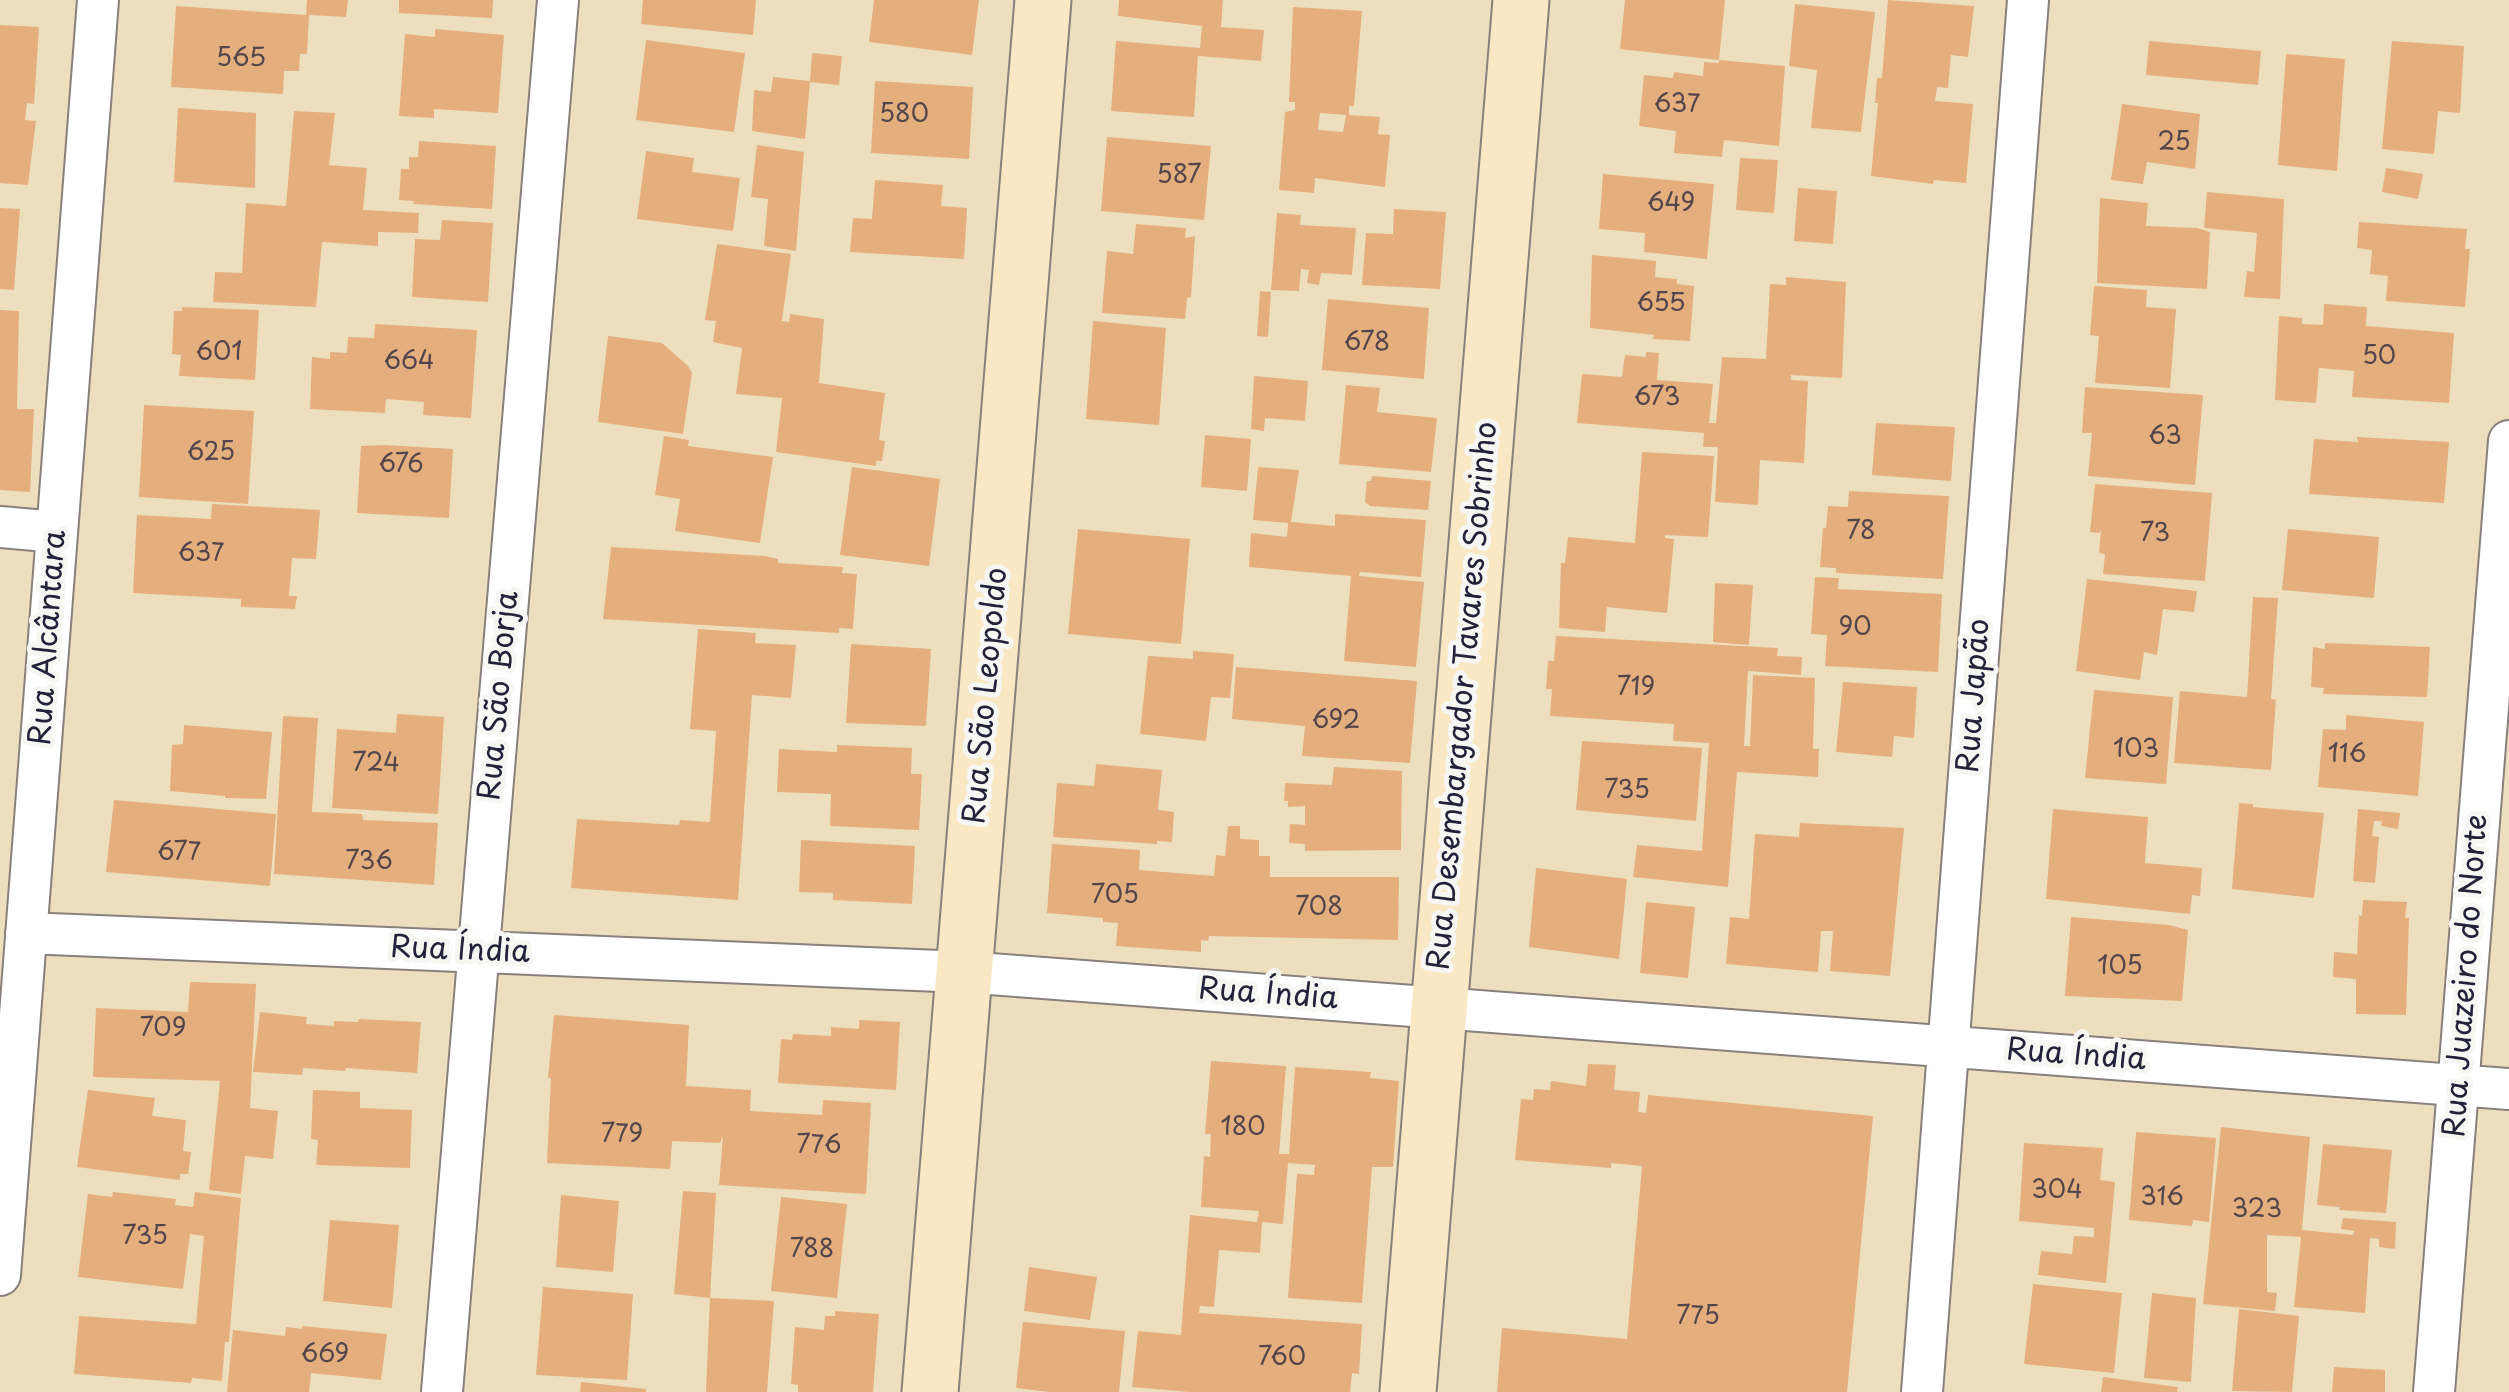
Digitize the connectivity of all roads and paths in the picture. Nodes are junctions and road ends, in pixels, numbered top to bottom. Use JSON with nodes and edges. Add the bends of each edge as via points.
{"nodes":[{"id":1,"x":98,"y":0,"type":"edge"},
{"id":2,"x":558,"y":0,"type":"edge"},
{"id":3,"x":1043,"y":0,"type":"edge"},
{"id":4,"x":1521,"y":0,"type":"edge"},
{"id":5,"x":2028,"y":0,"type":"edge"},
{"id":6,"x":2509,"y":441,"type":"edge"},
{"id":7,"x":0,"y":527,"type":"edge"},
{"id":8,"x":57,"y":532,"type":"junction"},
{"id":9,"x":26,"y":933,"type":"junction"},
{"id":10,"x":479,"y":952,"type":"junction"},
{"id":11,"x":964,"y":972,"type":"junction"},
{"id":12,"x":1439,"y":1008,"type":"junction"},
{"id":13,"x":1948,"y":1046,"type":"junction"},
{"id":14,"x":2458,"y":1085,"type":"junction"},
{"id":15,"x":2509,"y":1089,"type":"edge"},
{"id":16,"x":6,"y":1109,"type":"edge"},
{"id":17,"x":0,"y":1275,"type":"edge"},
{"id":18,"x":442,"y":1392,"type":"edge"},
{"id":19,"x":930,"y":1392,"type":"edge"},
{"id":20,"x":1408,"y":1392,"type":"edge"},
{"id":21,"x":1922,"y":1392,"type":"edge"},
{"id":22,"x":2434,"y":1392,"type":"edge"}],
"edges":[{"from":1,"to":8,"type":"street","name":"Rua Alcântara"},
{"from":2,"to":10,"type":"street","name":"Rua São Borja"},
{"from":3,"to":11,"type":"street","name":"Rua São Leopoldo"},
{"from":4,"to":12,"type":"street","name":"Rua Desembargador Tavares Sobrinho"},
{"from":5,"to":13,"type":"street","name":"Rua Japão"},
{"from":6,"to":14,"type":"street","name":"Rua Juazeiro do Norte"},
{"from":7,"to":8,"type":"street"},
{"from":8,"to":9,"type":"street","name":"Rua Alcântara"},
{"from":9,"to":10,"type":"street","name":"Rua Índia"},
{"from":9,"to":16,"type":"street","name":"Rua Alcântara"},
{"from":10,"to":11,"type":"street","name":"Rua Índia"},
{"from":10,"to":18,"type":"street","name":"Rua São Borja"},
{"from":11,"to":12,"type":"street","name":"Rua Índia"},
{"from":11,"to":19,"type":"street","name":"Rua São Leopoldo"},
{"from":12,"to":13,"type":"street","name":"Rua Índia"},
{"from":12,"to":20,"type":"street","name":"Rua Desembargador Tavares Sobrinho"},
{"from":13,"to":14,"type":"street","name":"Rua Índia"},
{"from":13,"to":21,"type":"street","name":"Rua Japão"},
{"from":14,"to":15,"type":"street","name":"Rua Índia"},
{"from":14,"to":22,"type":"street","name":"Rua Juazeiro do Norte"},
{"from":16,"to":17,"type":"street","name":"Rua Alcântara"}]}
